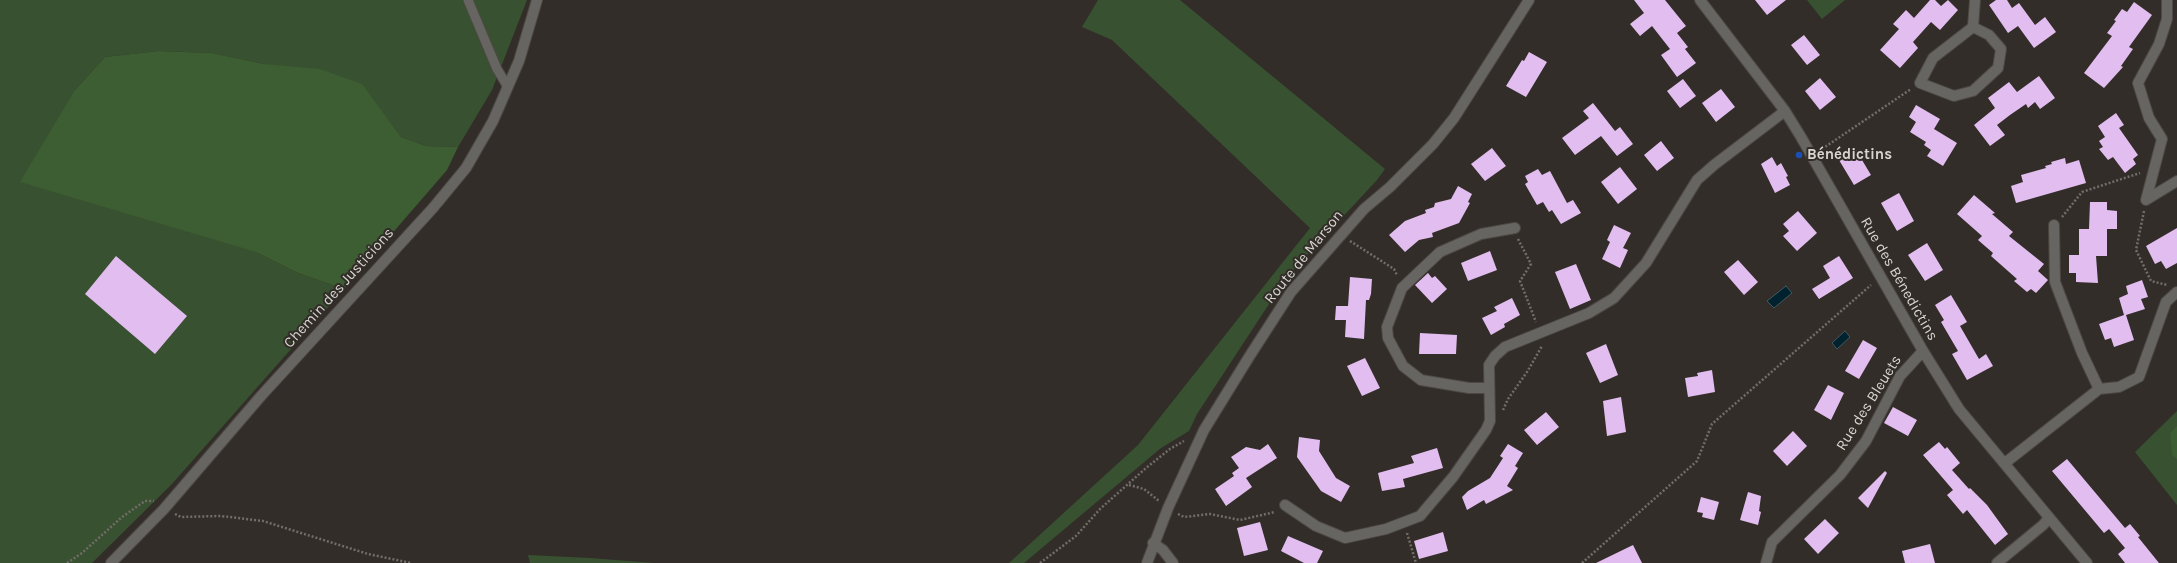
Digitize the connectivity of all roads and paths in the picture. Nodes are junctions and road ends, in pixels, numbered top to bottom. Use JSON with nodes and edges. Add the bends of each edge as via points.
{"nodes":[{"id":1,"x":468,"y":0,"type":"edge"},
{"id":2,"x":537,"y":0,"type":"edge"},
{"id":3,"x":1529,"y":0,"type":"edge"},
{"id":4,"x":1700,"y":0,"type":"edge"},
{"id":5,"x":1975,"y":0,"type":"edge"},
{"id":6,"x":2167,"y":0,"type":"edge"},
{"id":7,"x":1973,"y":27,"type":"junction"},
{"id":8,"x":1920,"y":83,"type":"junction"},
{"id":9,"x":508,"y":87,"type":"junction"},
{"id":10,"x":1785,"y":111,"type":"junction"},
{"id":11,"x":1812,"y":155,"type":"junction"},
{"id":12,"x":2152,"y":170,"type":"junction"},
{"id":13,"x":2177,"y":181,"type":"edge"},
{"id":14,"x":2146,"y":200,"type":"junction"},
{"id":15,"x":2054,"y":225,"type":"joint"},
{"id":16,"x":1515,"y":228,"type":"joint"},
{"id":17,"x":1340,"y":235,"type":"junction"},
{"id":18,"x":1881,"y":277,"type":"junction"},
{"id":19,"x":1402,"y":288,"type":"junction"},
{"id":20,"x":2174,"y":289,"type":"edge"},
{"id":21,"x":1540,"y":332,"type":"junction"},
{"id":22,"x":1923,"y":351,"type":"junction"},
{"id":23,"x":1489,"y":388,"type":"junction"},
{"id":24,"x":2099,"y":389,"type":"junction"},
{"id":25,"x":1490,"y":421,"type":"junction"},
{"id":26,"x":1204,"y":430,"type":"junction"},
{"id":27,"x":2005,"y":464,"type":"junction"},
{"id":28,"x":1128,"y":484,"type":"junction"},
{"id":29,"x":1285,"y":505,"type":"joint"},
{"id":30,"x":1168,"y":508,"type":"junction"},
{"id":31,"x":164,"y":510,"type":"junction"},
{"id":32,"x":2049,"y":518,"type":"junction"},
{"id":33,"x":1404,"y":522,"type":"junction"},
{"id":34,"x":1153,"y":543,"type":"junction"},
{"id":35,"x":67,"y":563,"type":"edge"},
{"id":36,"x":111,"y":563,"type":"edge"},
{"id":37,"x":411,"y":563,"type":"edge"},
{"id":38,"x":1040,"y":563,"type":"edge"},
{"id":39,"x":1147,"y":563,"type":"edge"},
{"id":40,"x":1173,"y":563,"type":"edge"},
{"id":41,"x":1416,"y":563,"type":"edge"},
{"id":42,"x":1582,"y":563,"type":"edge"},
{"id":43,"x":1766,"y":563,"type":"edge"},
{"id":44,"x":1998,"y":563,"type":"edge"},
{"id":45,"x":2087,"y":563,"type":"edge"}],
"edges":[{"from":1,"to":9,"type":"lane","via":[[497,69]]},
{"from":2,"to":9,"type":"street","name":"Chemin des Justicions","via":[[519,61]]},
{"from":3,"to":17,"type":"street","name":"Route de Marson","via":[[1454,118],[1433,144]]},
{"from":4,"to":10,"type":"street","name":"Rue des Bénedictins"},
{"from":5,"to":7,"type":"street"},
{"from":6,"to":12,"type":"street","via":[[2167,19],[2159,44],[2138,83],[2149,118],[2162,139]]},
{"from":7,"to":8,"type":"street","via":[[1933,58]]},
{"from":7,"to":8,"type":"street","via":[[1989,35],[2001,49],[1998,68],[1973,91],[1954,96]]},
{"from":8,"to":11,"type":"path"},
{"from":9,"to":31,"type":"street","name":"Chemin des Justicions","via":[[493,121],[466,168],[261,396]]},
{"from":10,"to":11,"type":"street","name":"Rue des Bénedictins"},
{"from":10,"to":21,"type":"street","via":[[1697,180],[1646,263],[1624,289],[1590,313]]},
{"from":11,"to":18,"type":"street","name":"Rue des Bénedictins"},
{"from":12,"to":14,"type":"street"},
{"from":12,"to":15,"type":"path","via":[[2082,192]]},
{"from":13,"to":14,"type":"street"},
{"from":14,"to":20,"type":"path","via":[[2136,250],[2151,281]]},
{"from":15,"to":24,"type":"street","via":[[2055,282]]},
{"from":16,"to":19,"type":"street","via":[[1481,234],[1440,252]]},
{"from":16,"to":21,"type":"path","via":[[1531,264],[1520,281]]},
{"from":17,"to":19,"type":"path","via":[[1394,269]]},
{"from":17,"to":26,"type":"street","name":"Route de Marson","via":[[1291,292]]},
{"from":18,"to":22,"type":"street","name":"Rue des Bénedictins"},
{"from":18,"to":42,"type":"path","via":[[1712,424],[1697,462]]},
{"from":19,"to":23,"type":"street","via":[[1387,327],[1388,338],[1403,366],[1421,380],[1469,388]]},
{"from":20,"to":24,"type":"street","via":[[2166,302],[2139,377],[2120,387]]},
{"from":21,"to":23,"type":"street","via":[[1504,347],[1495,356],[1490,365]]},
{"from":21,"to":25,"type":"path","via":[[1543,342],[1527,372],[1508,399],[1499,421]]},
{"from":22,"to":27,"type":"street","name":"Rue des Bénedictins","via":[[1959,408]]},
{"from":22,"to":43,"type":"street","name":"Rue des Bleuets","via":[[1900,376],[1866,441],[1840,475],[1772,542]]},
{"from":23,"to":25,"type":"street"},
{"from":24,"to":27,"type":"street"},
{"from":25,"to":33,"type":"street","via":[[1453,478],[1420,516]]},
{"from":26,"to":28,"type":"path","via":[[1170,449]]},
{"from":26,"to":30,"type":"street","name":"Route de Marson"},
{"from":27,"to":32,"type":"street","name":"Rue des Bénedictins"},
{"from":28,"to":30,"type":"path","via":[[1144,489]]},
{"from":28,"to":38,"type":"path","via":[[1100,509],[1076,536]]},
{"from":29,"to":30,"type":"path","via":[[1276,511],[1240,520],[1210,514],[1184,517]]},
{"from":29,"to":33,"type":"street","via":[[1316,526],[1345,538],[1386,529]]},
{"from":30,"to":34,"type":"street","name":"Route de Marson"},
{"from":31,"to":35,"type":"path","via":[[155,501],[145,501]]},
{"from":31,"to":36,"type":"street","name":"Chemin des Justicions"},
{"from":31,"to":37,"type":"path","via":[[181,517],[221,516],[263,521],[368,554]]},
{"from":32,"to":44,"type":"street"},
{"from":32,"to":45,"type":"street","name":"Rue des Bénedictins"},
{"from":33,"to":41,"type":"path"},
{"from":34,"to":39,"type":"street","name":"Route de Marson"},
{"from":34,"to":40,"type":"street","via":[[1163,550]]}]}
